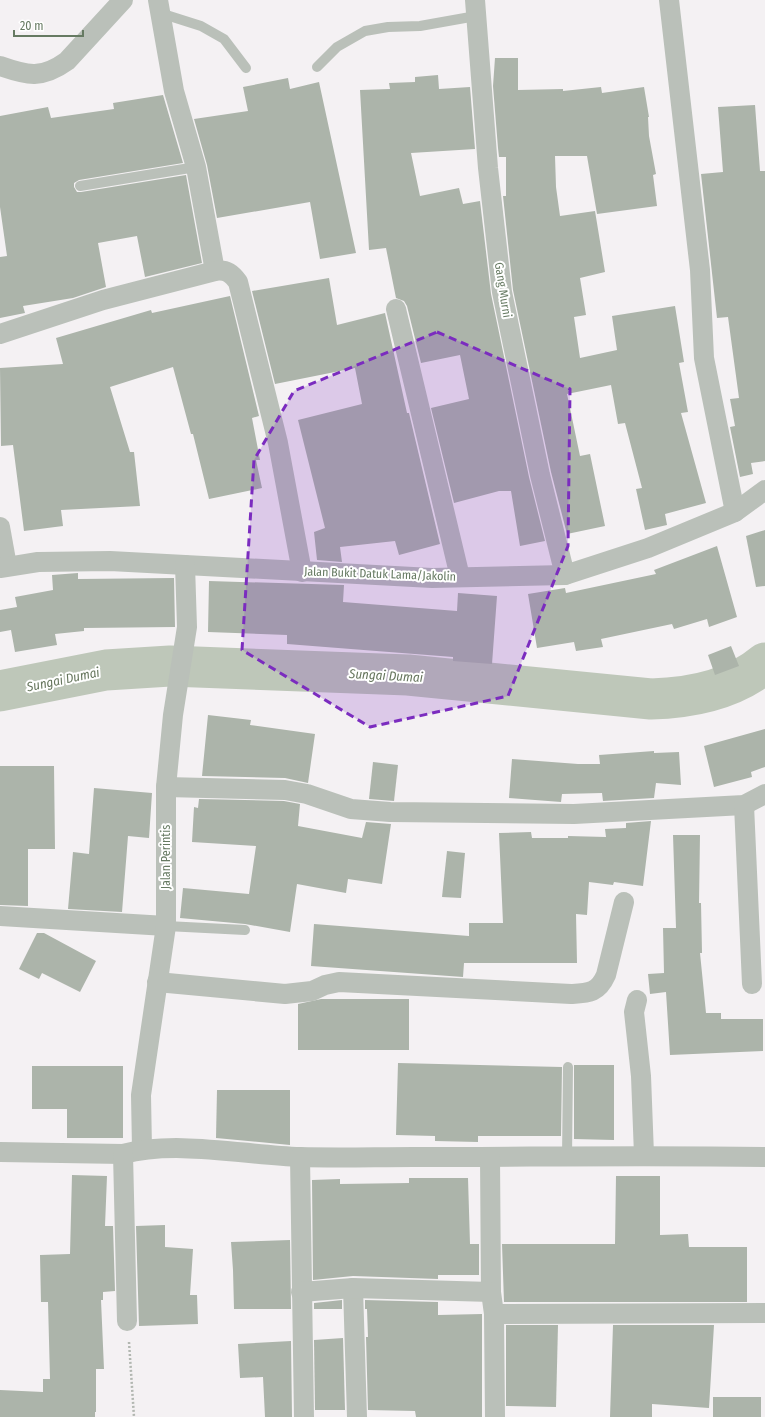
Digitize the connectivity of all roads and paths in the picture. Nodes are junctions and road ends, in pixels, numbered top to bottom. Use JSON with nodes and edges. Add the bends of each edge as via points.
{"nodes":[{"id":1,"x":123,"y":0,"type":"edge"},
{"id":2,"x":669,"y":0,"type":"edge"},
{"id":3,"x":159,"y":6,"type":"edge"},
{"id":4,"x":476,"y":8,"type":"edge"},
{"id":5,"x":0,"y":66,"type":"edge"},
{"id":6,"x":317,"y":67,"type":"dead end"},
{"id":7,"x":246,"y":68,"type":"dead end"},
{"id":8,"x":196,"y":167,"type":"junction"},
{"id":9,"x":80,"y":186,"type":"dead end"},
{"id":10,"x":215,"y":271,"type":"junction"},
{"id":11,"x":396,"y":309,"type":"dead end"},
{"id":12,"x":0,"y":334,"type":"edge"},
{"id":13,"x":765,"y":490,"type":"edge"},
{"id":14,"x":734,"y":512,"type":"junction"},
{"id":15,"x":0,"y":527,"type":"edge"},
{"id":16,"x":184,"y":565,"type":"junction"},
{"id":17,"x":4,"y":567,"type":"edge"},
{"id":18,"x":302,"y":572,"type":"junction"},
{"id":19,"x":565,"y":575,"type":"junction"},
{"id":20,"x":460,"y":577,"type":"junction"},
{"id":21,"x":166,"y":787,"type":"junction"},
{"id":22,"x":765,"y":794,"type":"edge"},
{"id":23,"x":744,"y":806,"type":"junction"},
{"id":24,"x":624,"y":902,"type":"dead end"},
{"id":25,"x":0,"y":916,"type":"edge"},
{"id":26,"x":166,"y":926,"type":"junction"},
{"id":27,"x":246,"y":930,"type":"dead end"},
{"id":28,"x":157,"y":982,"type":"junction"},
{"id":29,"x":752,"y":984,"type":"dead end"},
{"id":30,"x":637,"y":1000,"type":"dead end"},
{"id":31,"x":568,"y":1067,"type":"dead end"},
{"id":32,"x":142,"y":1149,"type":"junction"},
{"id":33,"x":0,"y":1152,"type":"edge"},
{"id":34,"x":123,"y":1154,"type":"junction"},
{"id":35,"x":644,"y":1155,"type":"junction"},
{"id":36,"x":300,"y":1157,"type":"junction"},
{"id":37,"x":490,"y":1157,"type":"junction"},
{"id":38,"x":765,"y":1157,"type":"edge"},
{"id":39,"x":567,"y":1158,"type":"junction"},
{"id":40,"x":352,"y":1288,"type":"junction"},
{"id":41,"x":301,"y":1292,"type":"junction"},
{"id":42,"x":491,"y":1292,"type":"junction"},
{"id":43,"x":765,"y":1313,"type":"edge"},
{"id":44,"x":494,"y":1314,"type":"junction"},
{"id":45,"x":127,"y":1320,"type":"joint"},
{"id":46,"x":134,"y":1417,"type":"edge"},
{"id":47,"x":304,"y":1417,"type":"edge"},
{"id":48,"x":357,"y":1417,"type":"edge"},
{"id":49,"x":495,"y":1417,"type":"edge"}],
"edges":[{"from":1,"to":5,"type":"street","via":[[58,68],[35,75],[23,74]]},
{"from":2,"to":14,"type":"street","via":[[700,270],[704,358]]},
{"from":3,"to":7,"type":"lane","via":[[224,39]]},
{"from":3,"to":8,"type":"street","via":[[174,91]]},
{"from":4,"to":6,"type":"lane","via":[[420,26],[365,31],[337,47]]},
{"from":4,"to":19,"type":"street","name":"Gang Murni","via":[[488,168],[502,292],[540,475]]},
{"from":8,"to":9,"type":"lane"},
{"from":8,"to":10,"type":"street"},
{"from":10,"to":12,"type":"street","via":[[103,300]]},
{"from":10,"to":18,"type":"street","via":[[228,271],[238,282],[278,443]]},
{"from":11,"to":20,"type":"street"},
{"from":13,"to":14,"type":"street","name":"Jalan Bukit Datuk Lama/Jakolin"},
{"from":14,"to":19,"type":"street","name":"Jalan Bukit Datuk Lama/Jakolin","via":[[648,548]]},
{"from":15,"to":17,"type":"street"},
{"from":16,"to":17,"type":"street","name":"Jalan Bukit Datuk Lama/Jakolin","via":[[74,561],[38,562]]},
{"from":16,"to":18,"type":"street","name":"Jalan Bukit Datuk Lama/Jakolin"},
{"from":16,"to":21,"type":"street","name":"Jalan Perintis","via":[[187,627],[173,714]]},
{"from":18,"to":20,"type":"street","name":"Jalan Bukit Datuk Lama/Jakolin"},
{"from":19,"to":20,"type":"street","name":"Jalan Bukit Datuk Lama/Jakolin"},
{"from":21,"to":23,"type":"street","via":[[286,790],[307,794],[351,809],[390,812],[574,814]]},
{"from":21,"to":26,"type":"street","name":"Jalan Perintis"},
{"from":22,"to":23,"type":"street"},
{"from":23,"to":29,"type":"street"},
{"from":24,"to":28,"type":"street","via":[[606,974],[601,986],[589,992],[571,994],[339,982],[285,994]]},
{"from":25,"to":26,"type":"street"},
{"from":26,"to":27,"type":"lane"},
{"from":26,"to":28,"type":"street","name":"Jalan Perintis"},
{"from":28,"to":32,"type":"street","name":"Jalan Perintis","via":[[141,1095]]},
{"from":30,"to":35,"type":"street","via":[[634,1012]]},
{"from":31,"to":39,"type":"lane"},
{"from":32,"to":34,"type":"street"},
{"from":32,"to":36,"type":"street","via":[[167,1148]]},
{"from":33,"to":34,"type":"street"},
{"from":34,"to":45,"type":"street"},
{"from":35,"to":38,"type":"street"},
{"from":35,"to":39,"type":"street"},
{"from":36,"to":37,"type":"street"},
{"from":36,"to":41,"type":"street"},
{"from":37,"to":39,"type":"street"},
{"from":37,"to":42,"type":"street"},
{"from":40,"to":41,"type":"street"},
{"from":40,"to":42,"type":"street"},
{"from":40,"to":48,"type":"street"},
{"from":41,"to":47,"type":"street"},
{"from":42,"to":44,"type":"street"},
{"from":43,"to":44,"type":"street"},
{"from":44,"to":49,"type":"street"},
{"from":45,"to":46,"type":"path"}]}
